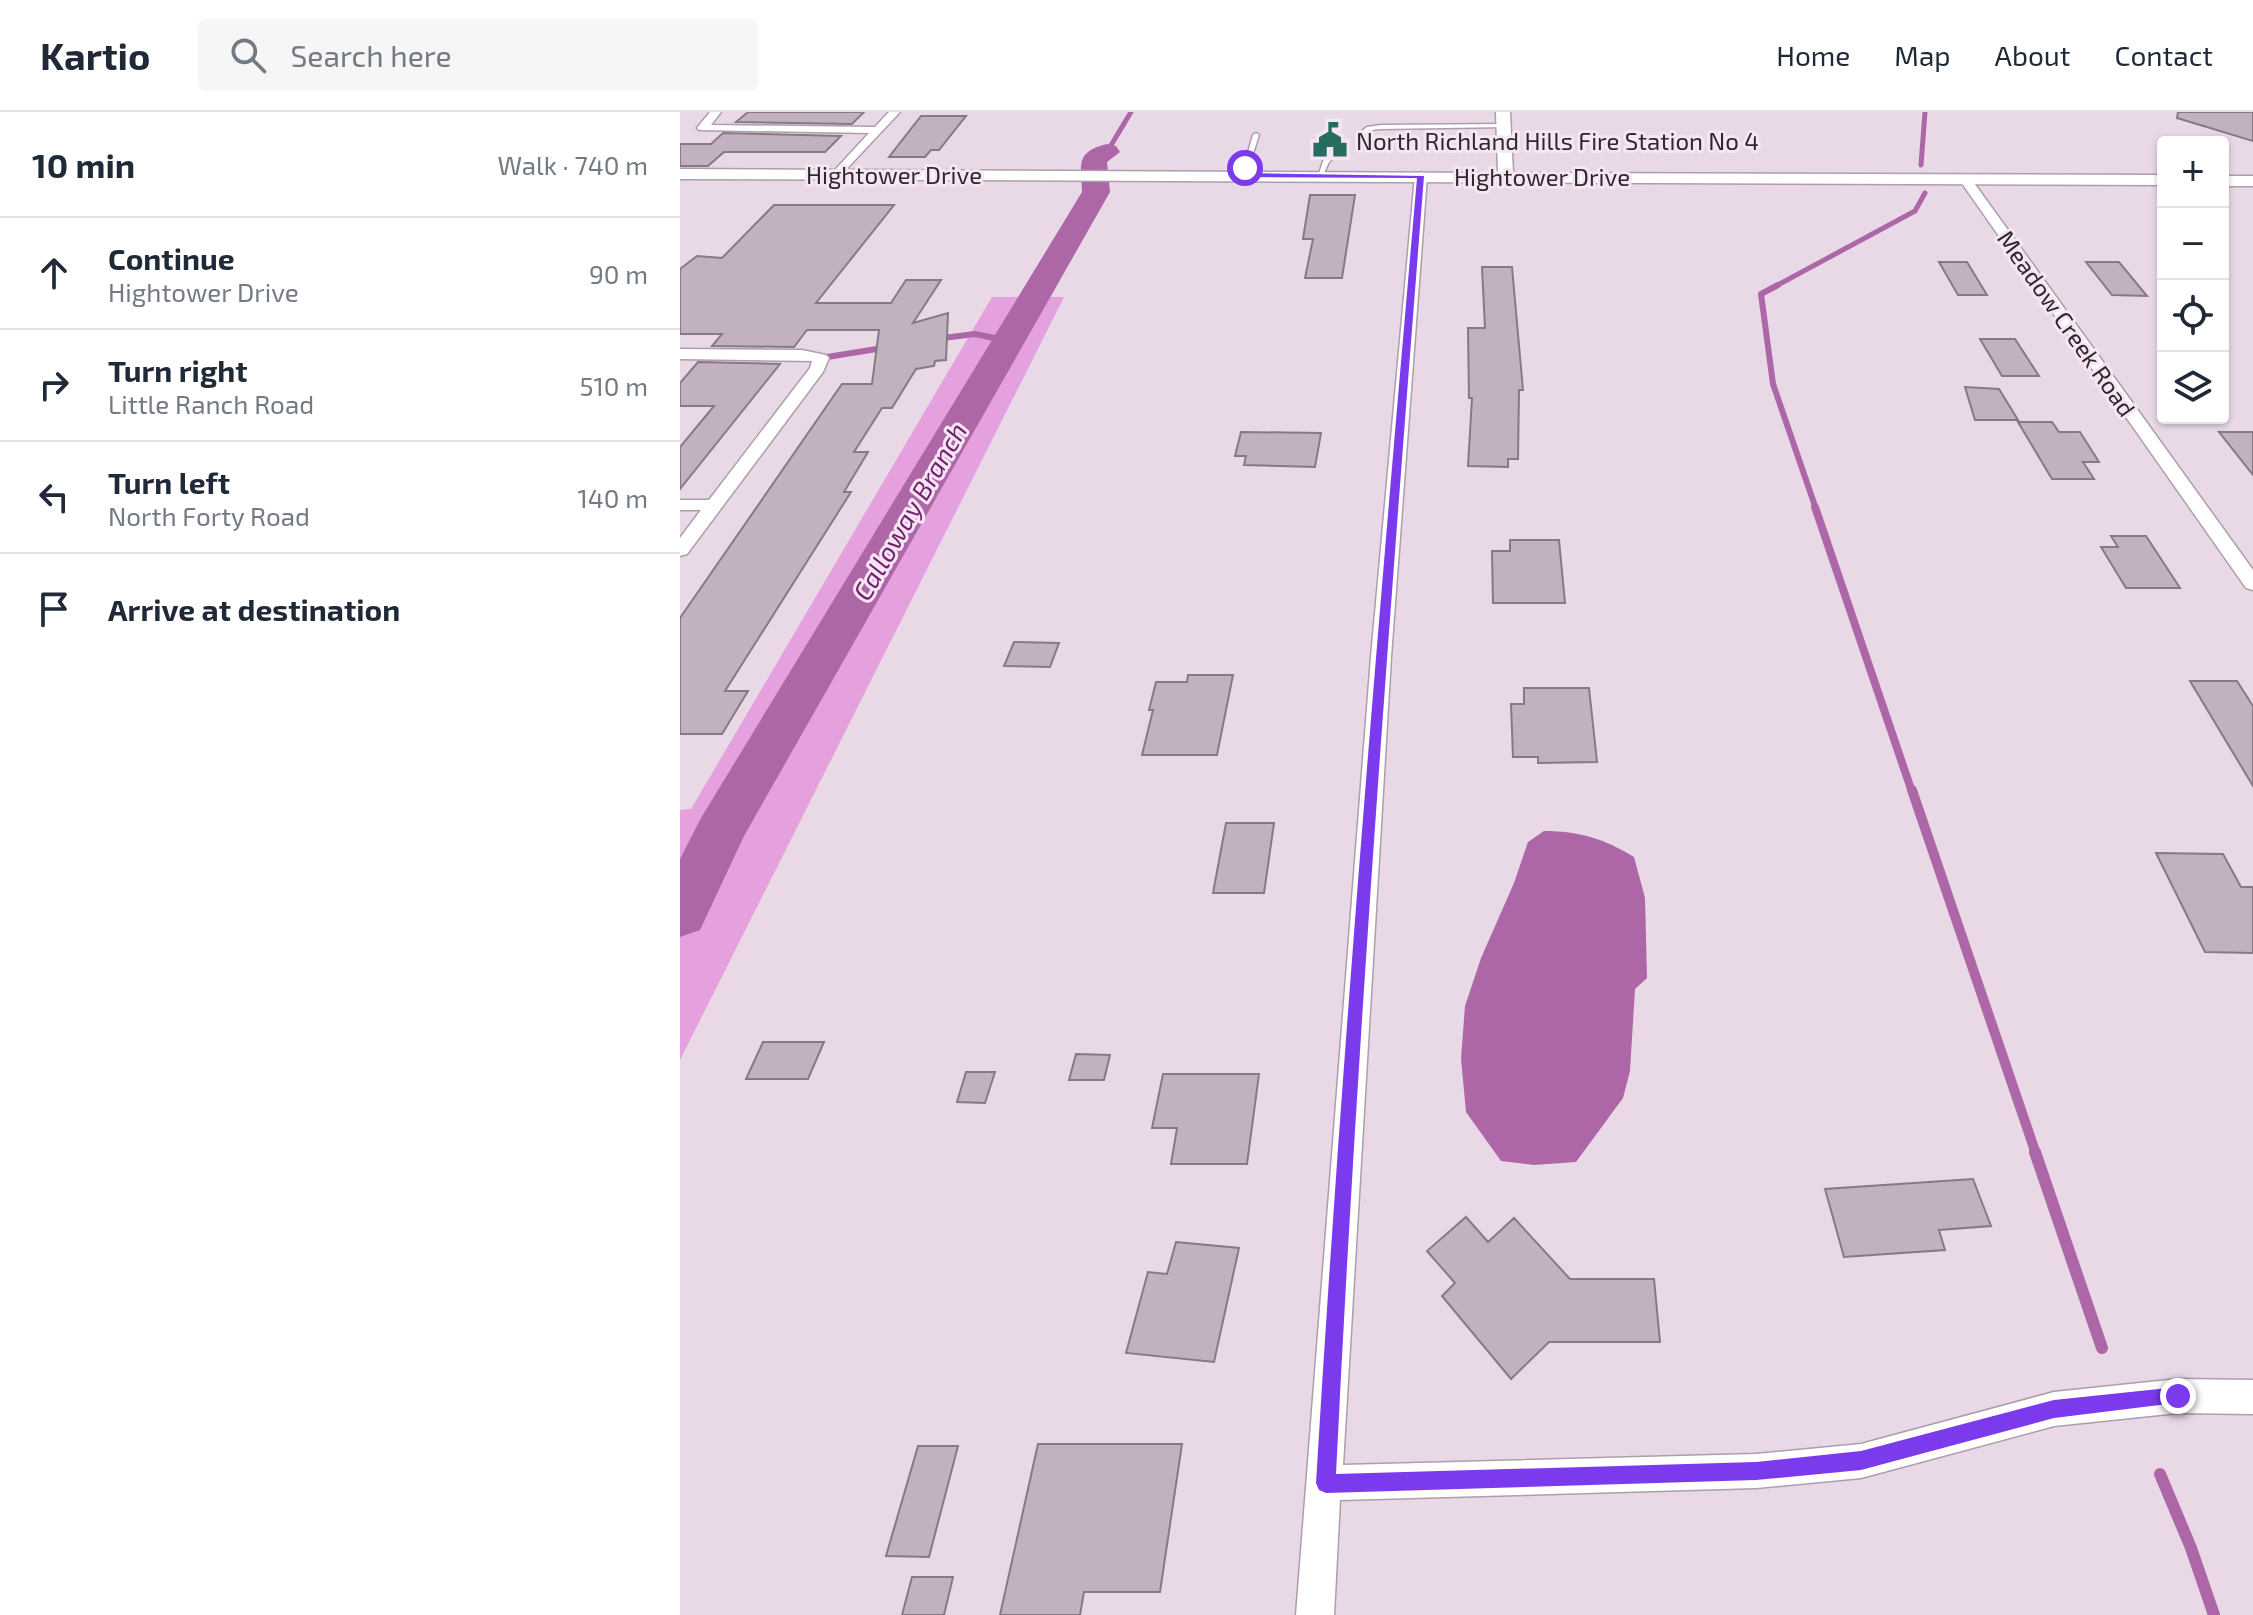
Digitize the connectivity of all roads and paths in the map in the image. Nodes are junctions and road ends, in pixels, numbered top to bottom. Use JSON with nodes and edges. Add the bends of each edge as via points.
{"nodes":[{"id":1,"x":716,"y":112,"type":"edge"},
{"id":2,"x":895,"y":112,"type":"edge"},
{"id":3,"x":1503,"y":119,"type":"edge"},
{"id":4,"x":878,"y":130,"type":"junction"},
{"id":5,"x":1256,"y":135,"type":"dead end"},
{"id":6,"x":1360,"y":135,"type":"dead end"},
{"id":7,"x":1335,"y":154,"type":"dead end"},
{"id":8,"x":680,"y":174,"type":"edge"},
{"id":9,"x":838,"y":174,"type":"junction"},
{"id":10,"x":1243,"y":175,"type":"junction"},
{"id":11,"x":1320,"y":176,"type":"junction"},
{"id":12,"x":1421,"y":176,"type":"junction"},
{"id":13,"x":1506,"y":176,"type":"junction"},
{"id":14,"x":1965,"y":179,"type":"junction"},
{"id":15,"x":2157,"y":180,"type":"edge"},
{"id":16,"x":2229,"y":181,"type":"edge"},
{"id":17,"x":2253,"y":181,"type":"edge"},
{"id":18,"x":680,"y":354,"type":"edge"},
{"id":19,"x":680,"y":505,"type":"edge"},
{"id":20,"x":714,"y":505,"type":"junction"},
{"id":21,"x":680,"y":550,"type":"edge"},
{"id":22,"x":2253,"y":584,"type":"edge"},
{"id":23,"x":2253,"y":1397,"type":"edge"},
{"id":24,"x":1326,"y":1483,"type":"junction"},
{"id":25,"x":1315,"y":1615,"type":"edge"}],
"edges":[{"from":1,"to":4,"type":"street","via":[[703,128]]},
{"from":2,"to":4,"type":"street"},
{"from":3,"to":6,"type":"lane","via":[[1369,128]]},
{"from":3,"to":13,"type":"street"},
{"from":4,"to":9,"type":"street"},
{"from":5,"to":10,"type":"lane"},
{"from":7,"to":11,"type":"lane"},
{"from":8,"to":9,"type":"street","name":"Hightower Drive"},
{"from":9,"to":10,"type":"street","name":"Hightower Drive"},
{"from":10,"to":11,"type":"street","name":"Hightower Drive"},
{"from":11,"to":12,"type":"street","name":"Hightower Drive"},
{"from":12,"to":13,"type":"street","name":"Hightower Drive"},
{"from":12,"to":24,"type":"street","via":[[1381,657]]},
{"from":13,"to":14,"type":"street","name":"Hightower Drive"},
{"from":14,"to":15,"type":"street","name":"Hightower Drive"},
{"from":14,"to":22,"type":"street","name":"Meadow Creek Road"},
{"from":16,"to":17,"type":"street"},
{"from":18,"to":20,"type":"street","via":[[821,358],[818,369]]},
{"from":19,"to":20,"type":"street"},
{"from":20,"to":21,"type":"street"},
{"from":23,"to":24,"type":"street","via":[[2178,1396],[2054,1409],[1861,1461],[1756,1471]]},
{"from":24,"to":25,"type":"street"}]}
